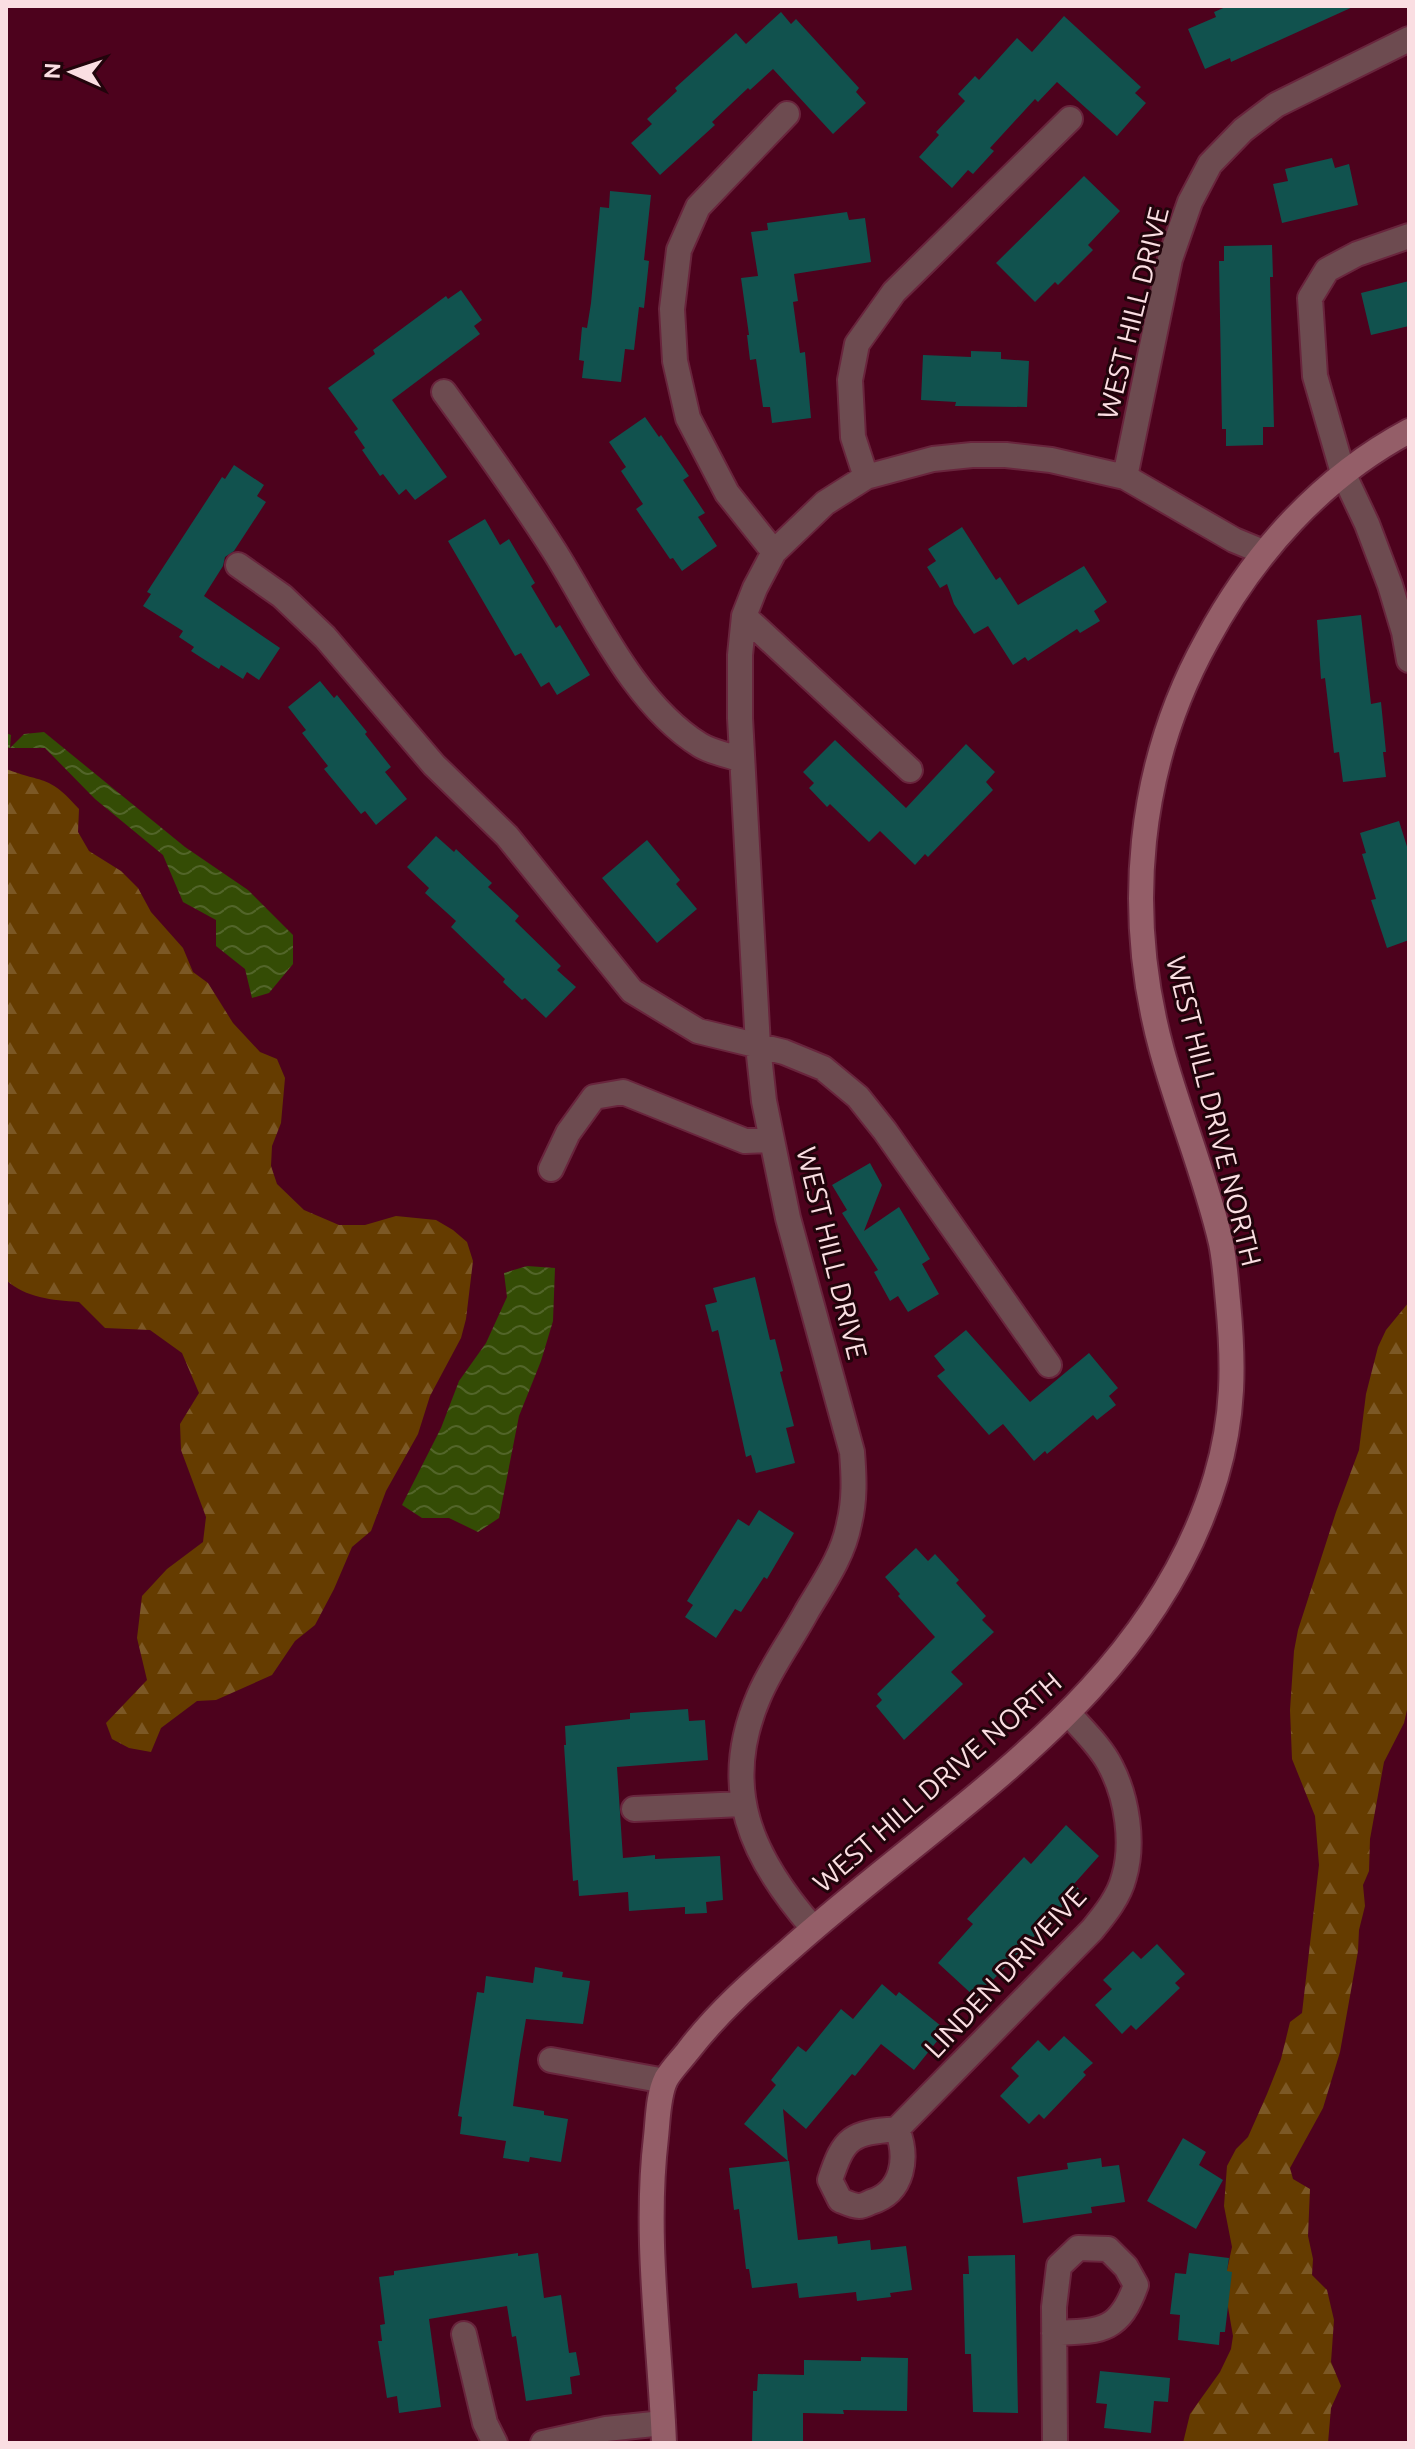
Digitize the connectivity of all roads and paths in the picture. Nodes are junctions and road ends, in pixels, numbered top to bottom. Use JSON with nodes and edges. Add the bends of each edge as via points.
{"nodes":[{"id":1,"x":1409,"y":39,"type":"edge"},
{"id":2,"x":787,"y":114,"type":"dead end"},
{"id":3,"x":1070,"y":119,"type":"dead end"},
{"id":4,"x":1409,"y":236,"type":"edge"},
{"id":5,"x":444,"y":392,"type":"dead end"},
{"id":6,"x":1409,"y":431,"type":"edge"},
{"id":7,"x":1343,"y":473,"type":"junction"},
{"id":8,"x":866,"y":477,"type":"junction"},
{"id":9,"x":1125,"y":477,"type":"junction"},
{"id":10,"x":774,"y":552,"type":"junction"},
{"id":11,"x":1263,"y":552,"type":"junction"},
{"id":12,"x":238,"y":565,"type":"dead end"},
{"id":13,"x":744,"y":616,"type":"junction"},
{"id":14,"x":1409,"y":660,"type":"edge"},
{"id":15,"x":740,"y":759,"type":"junction"},
{"id":16,"x":910,"y":770,"type":"dead end"},
{"id":17,"x":758,"y":1046,"type":"junction"},
{"id":18,"x":772,"y":1140,"type":"junction"},
{"id":19,"x":551,"y":1169,"type":"dead end"},
{"id":20,"x":1049,"y":1365,"type":"dead end"},
{"id":21,"x":1069,"y":1714,"type":"junction"},
{"id":22,"x":742,"y":1804,"type":"junction"},
{"id":23,"x":634,"y":1809,"type":"dead end"},
{"id":24,"x":813,"y":1928,"type":"junction"},
{"id":25,"x":551,"y":2060,"type":"dead end"},
{"id":26,"x":665,"y":2081,"type":"junction"},
{"id":27,"x":897,"y":2129,"type":"dead end"},
{"id":28,"x":1054,"y":2333,"type":"dead end"},
{"id":29,"x":464,"y":2334,"type":"dead end"},
{"id":30,"x":663,"y":2433,"type":"edge"},
{"id":31,"x":495,"y":2443,"type":"edge"},
{"id":32,"x":543,"y":2443,"type":"edge"},
{"id":33,"x":1055,"y":2443,"type":"edge"}],
"edges":[{"from":1,"to":9,"type":"street","name":"WEST HILL DRIVE","via":[[1276,105],[1210,164],[1170,259]]},
{"from":2,"to":10,"type":"street","via":[[698,207],[679,250],[672,309],[675,361],[688,418],[727,493]]},
{"from":3,"to":8,"type":"street","via":[[894,292],[857,344],[850,380],[853,437]]},
{"from":4,"to":7,"type":"street","via":[[1327,270],[1310,298],[1315,376]]},
{"from":5,"to":15,"type":"street","via":[[522,503],[639,688],[702,746]]},
{"from":6,"to":7,"type":"street","name":"WEST HILL DRIVE NORTH"},
{"from":7,"to":11,"type":"street","name":"WEST HILL DRIVE NORTH"},
{"from":7,"to":14,"type":"street","via":[[1390,585]]},
{"from":8,"to":9,"type":"street","name":"WEST HILL DRIVE","via":[[933,459],[983,455],[1051,460]]},
{"from":8,"to":10,"type":"street","name":"WEST HILL DRIVE","via":[[825,503]]},
{"from":9,"to":11,"type":"street","name":"WEST HILL DRIVE"},
{"from":10,"to":13,"type":"street","name":"WEST HILL DRIVE"},
{"from":11,"to":21,"type":"street","name":"WEST HILL DRIVE NORTH","via":[[1222,612],[1183,687],[1149,798],[1140,872],[1141,937],[1152,1005],[1222,1248],[1233,1401],[1215,1479],[1180,1566],[1139,1633]]},
{"from":12,"to":17,"type":"street","via":[[282,596],[325,637],[434,765],[507,836],[632,991],[698,1031]]},
{"from":13,"to":15,"type":"street","name":"WEST HILL DRIVE"},
{"from":13,"to":16,"type":"street"},
{"from":15,"to":17,"type":"street","name":"WEST HILL DRIVE"},
{"from":17,"to":18,"type":"street","name":"WEST HILL DRIVE"},
{"from":17,"to":20,"type":"street","via":[[823,1068],[858,1097]]},
{"from":18,"to":19,"type":"street","via":[[745,1141],[623,1092],[594,1097]]},
{"from":18,"to":22,"type":"street","name":"WEST HILL DRIVE","via":[[852,1452],[855,1490],[839,1556],[759,1696],[744,1746]]},
{"from":21,"to":24,"type":"street","name":"WEST HILL DRIVE NORTH"},
{"from":21,"to":27,"type":"street","name":"LINDEN DRIVEIVE","via":[[1111,1766],[1124,1800],[1124,1877],[1092,1930]]},
{"from":22,"to":23,"type":"street"},
{"from":22,"to":24,"type":"street","name":"WEST HILL DRIVE","via":[[756,1845]]},
{"from":24,"to":26,"type":"street","name":"WEST HILL DRIVE NORTH","via":[[729,2003]]},
{"from":25,"to":26,"type":"street"},
{"from":26,"to":30,"type":"street","name":"WEST HILL DRIVE NORTH","via":[[652,2167]]},
{"from":28,"to":33,"type":"street"},
{"from":29,"to":31,"type":"street","via":[[485,2423]]},
{"from":30,"to":32,"type":"street","via":[[606,2429]]}]}
